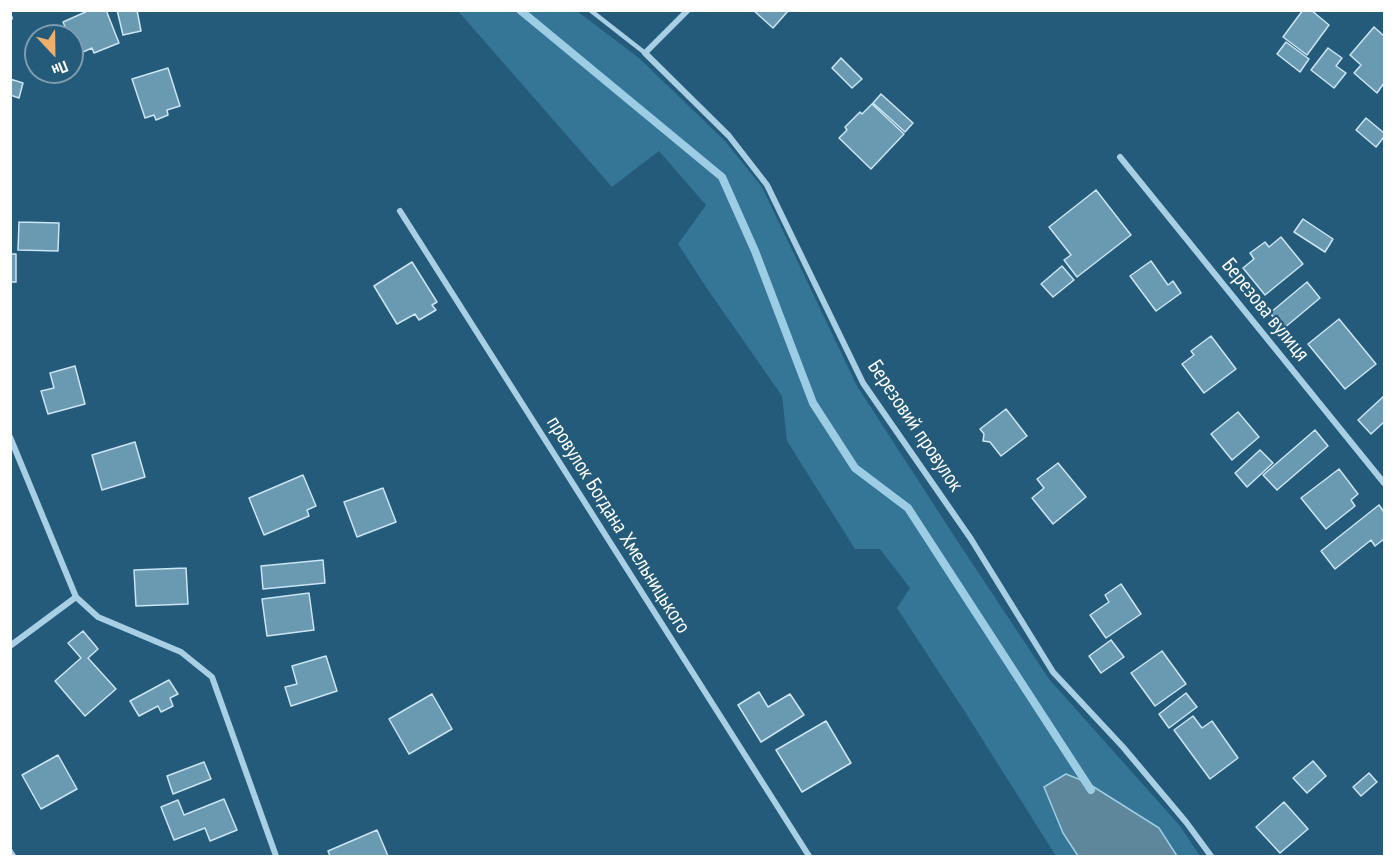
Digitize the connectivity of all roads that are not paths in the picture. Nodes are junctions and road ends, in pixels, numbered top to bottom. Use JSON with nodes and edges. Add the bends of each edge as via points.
{"nodes":[{"id":1,"x":590,"y":10,"type":"edge"},
{"id":2,"x":688,"y":10,"type":"edge"},
{"id":3,"x":645,"y":53,"type":"junction"},
{"id":4,"x":1120,"y":157,"type":"dead end"},
{"id":5,"x":400,"y":211,"type":"dead end"},
{"id":6,"x":10,"y":437,"type":"edge"},
{"id":7,"x":1384,"y":483,"type":"edge"},
{"id":8,"x":76,"y":597,"type":"junction"},
{"id":9,"x":10,"y":646,"type":"edge"},
{"id":10,"x":10,"y":850,"type":"edge"},
{"id":11,"x":14,"y":856,"type":"edge"},
{"id":12,"x":276,"y":856,"type":"edge"},
{"id":13,"x":809,"y":856,"type":"edge"},
{"id":14,"x":1211,"y":856,"type":"edge"}],
"edges":[{"from":1,"to":3,"type":"lane"},
{"from":2,"to":3,"type":"street"},
{"from":3,"to":14,"type":"street","name":"Березовий провулок","via":[[729,136],[766,185],[863,383],[971,538],[1053,672],[1123,747]]},
{"from":4,"to":7,"type":"street","name":"Березова вулиця"},
{"from":5,"to":13,"type":"street","name":"провулок Богдана Хмельницького"},
{"from":6,"to":8,"type":"street"},
{"from":8,"to":9,"type":"street"},
{"from":8,"to":12,"type":"street","via":[[98,617],[181,651],[212,677]]},
{"from":10,"to":11,"type":"lane"}]}
